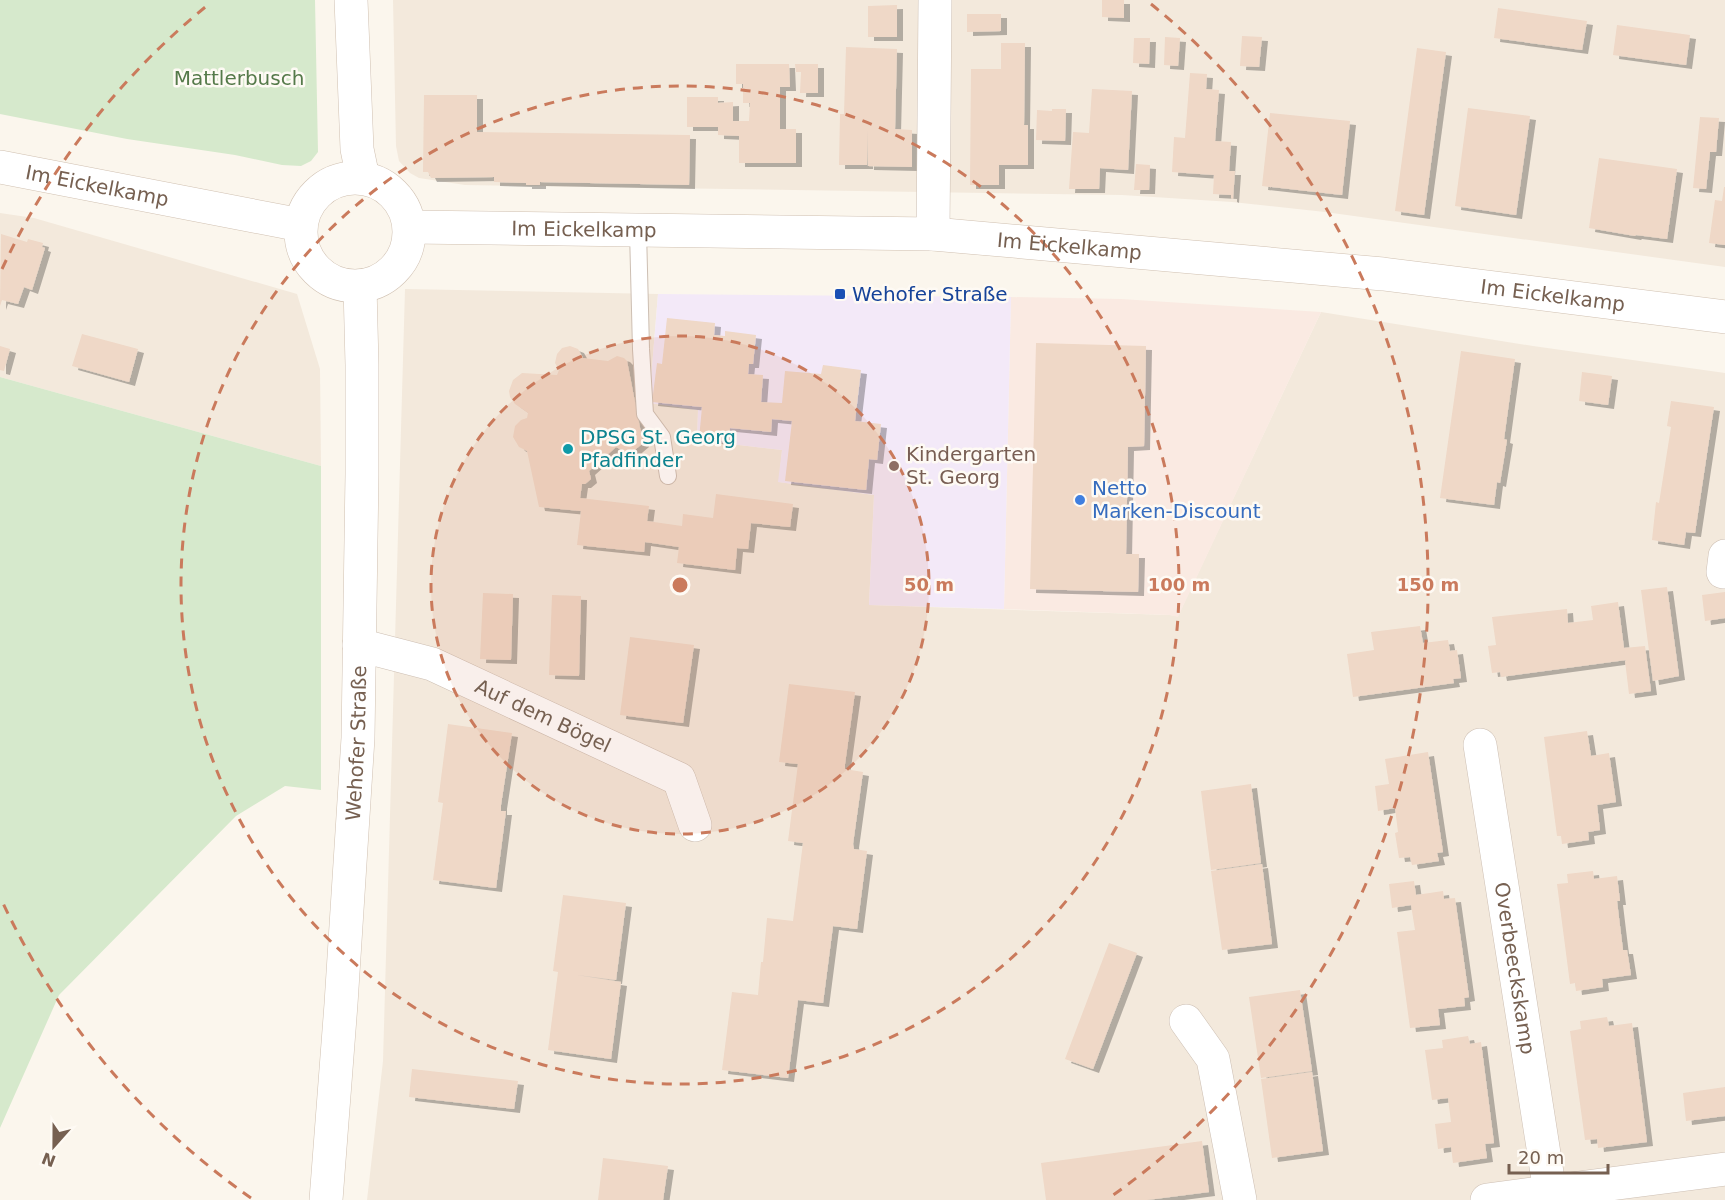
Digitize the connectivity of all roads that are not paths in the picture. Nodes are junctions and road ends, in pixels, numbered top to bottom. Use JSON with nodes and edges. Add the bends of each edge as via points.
{"nodes":[{"id":1,"x":351,"y":0,"type":"edge"},
{"id":2,"x":935,"y":0,"type":"edge"},
{"id":3,"x":0,"y":168,"type":"edge"},
{"id":4,"x":363,"y":178,"type":"junction"},
{"id":5,"x":301,"y":225,"type":"junction"},
{"id":6,"x":410,"y":227,"type":"junction"},
{"id":7,"x":638,"y":231,"type":"junction"},
{"id":8,"x":933,"y":234,"type":"junction"},
{"id":9,"x":360,"y":286,"type":"junction"},
{"id":10,"x":1725,"y":317,"type":"edge"},
{"id":11,"x":668,"y":476,"type":"dead end"},
{"id":12,"x":359,"y":645,"type":"junction"},
{"id":13,"x":1480,"y":744,"type":"dead end"},
{"id":14,"x":695,"y":825,"type":"dead end"},
{"id":15,"x":1186,"y":1021,"type":"dead end"},
{"id":16,"x":1725,"y":1169,"type":"edge"},
{"id":17,"x":1550,"y":1192,"type":"junction"},
{"id":18,"x":326,"y":1200,"type":"edge"},
{"id":19,"x":1240,"y":1200,"type":"edge"},
{"id":20,"x":1487,"y":1200,"type":"edge"}],
"edges":[{"from":1,"to":4,"type":"street","via":[[357,149]]},
{"from":2,"to":8,"type":"street"},
{"from":3,"to":5,"type":"street","name":"Im Eickelkamp"},
{"from":4,"to":5,"type":"street","via":[[342,180],[323,188],[309,204]]},
{"from":4,"to":6,"type":"street","via":[[381,184],[395,195]]},
{"from":5,"to":9,"type":"street","via":[[306,256],[316,270],[344,285]]},
{"from":6,"to":7,"type":"street","name":"Im Eickelkamp"},
{"from":6,"to":9,"type":"street","via":[[407,248],[397,267],[374,284]]},
{"from":7,"to":8,"type":"street","name":"Im Eickelkamp"},
{"from":7,"to":11,"type":"lane","via":[[645,414],[662,437]]},
{"from":8,"to":10,"type":"street","name":"Im Eickelkamp","via":[[1383,274]]},
{"from":9,"to":12,"type":"street","name":"Wehofer Straße"},
{"from":12,"to":14,"type":"street","name":"Auf dem Bögel","via":[[432,664],[679,779]]},
{"from":12,"to":18,"type":"street","name":"Wehofer Straße","via":[[358,738]]},
{"from":13,"to":17,"type":"street","name":"Overbeeckskamp"},
{"from":15,"to":19,"type":"street","via":[[1214,1059]]},
{"from":16,"to":17,"type":"street"},
{"from":17,"to":20,"type":"street"}]}
